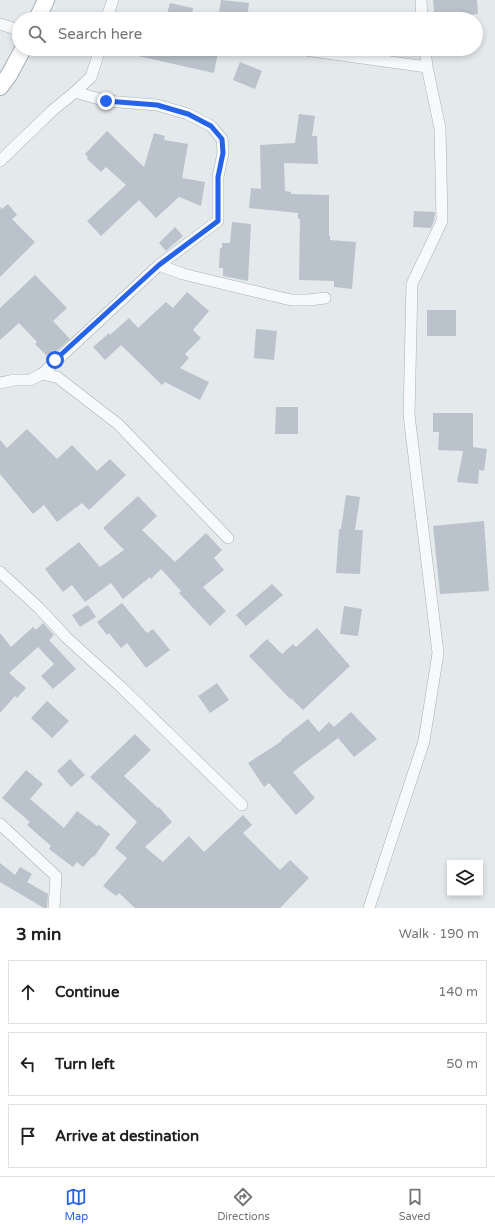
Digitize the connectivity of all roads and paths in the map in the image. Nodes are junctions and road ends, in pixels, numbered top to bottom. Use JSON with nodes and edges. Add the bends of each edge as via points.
{"nodes":[{"id":1,"x":46,"y":0,"type":"edge"},
{"id":2,"x":113,"y":0,"type":"edge"},
{"id":3,"x":421,"y":0,"type":"edge"},
{"id":4,"x":40,"y":12,"type":"edge"},
{"id":5,"x":109,"y":12,"type":"edge"},
{"id":6,"x":422,"y":12,"type":"edge"},
{"id":7,"x":0,"y":24,"type":"edge"},
{"id":8,"x":12,"y":28,"type":"edge"},
{"id":9,"x":19,"y":56,"type":"edge"},
{"id":10,"x":98,"y":56,"type":"edge"},
{"id":11,"x":101,"y":56,"type":"edge"},
{"id":12,"x":348,"y":56,"type":"edge"},
{"id":13,"x":426,"y":56,"type":"edge"},
{"id":14,"x":427,"y":67,"type":"junction"},
{"id":15,"x":91,"y":76,"type":"junction"},
{"id":16,"x":0,"y":87,"type":"edge"},
{"id":17,"x":75,"y":92,"type":"junction"},
{"id":18,"x":0,"y":161,"type":"edge"},
{"id":19,"x":159,"y":265,"type":"junction"},
{"id":20,"x":325,"y":298,"type":"dead end"},
{"id":21,"x":55,"y":360,"type":"junction"},
{"id":22,"x":42,"y":374,"type":"junction"},
{"id":23,"x":57,"y":377,"type":"junction"},
{"id":24,"x":0,"y":383,"type":"edge"},
{"id":25,"x":228,"y":538,"type":"dead end"},
{"id":26,"x":0,"y":572,"type":"edge"},
{"id":27,"x":242,"y":805,"type":"dead end"},
{"id":28,"x":0,"y":824,"type":"edge"},
{"id":29,"x":54,"y":908,"type":"edge"},
{"id":30,"x":369,"y":908,"type":"edge"}],
"edges":[{"from":1,"to":4,"type":"main road"},
{"from":2,"to":5,"type":"street"},
{"from":3,"to":6,"type":"street"},
{"from":7,"to":8,"type":"street"},
{"from":9,"to":16,"type":"main road"},
{"from":10,"to":15,"type":"street"},
{"from":11,"to":15,"type":"street"},
{"from":12,"to":14,"type":"street"},
{"from":13,"to":14,"type":"street"},
{"from":14,"to":30,"type":"street","via":[[440,128],[442,221],[412,284],[409,415],[438,653],[424,741]]},
{"from":15,"to":17,"type":"street"},
{"from":17,"to":18,"type":"street"},
{"from":17,"to":19,"type":"street","via":[[106,101],[157,105],[188,114],[211,126],[222,139],[223,153],[218,177],[218,221]]},
{"from":19,"to":20,"type":"street","via":[[183,274],[291,300]]},
{"from":19,"to":21,"type":"street"},
{"from":21,"to":22,"type":"street"},
{"from":21,"to":23,"type":"street"},
{"from":22,"to":23,"type":"street"},
{"from":22,"to":24,"type":"street","via":[[30,380]]},
{"from":23,"to":25,"type":"street","via":[[118,424]]},
{"from":26,"to":27,"type":"street"},
{"from":28,"to":29,"type":"street","via":[[56,876]]}]}
